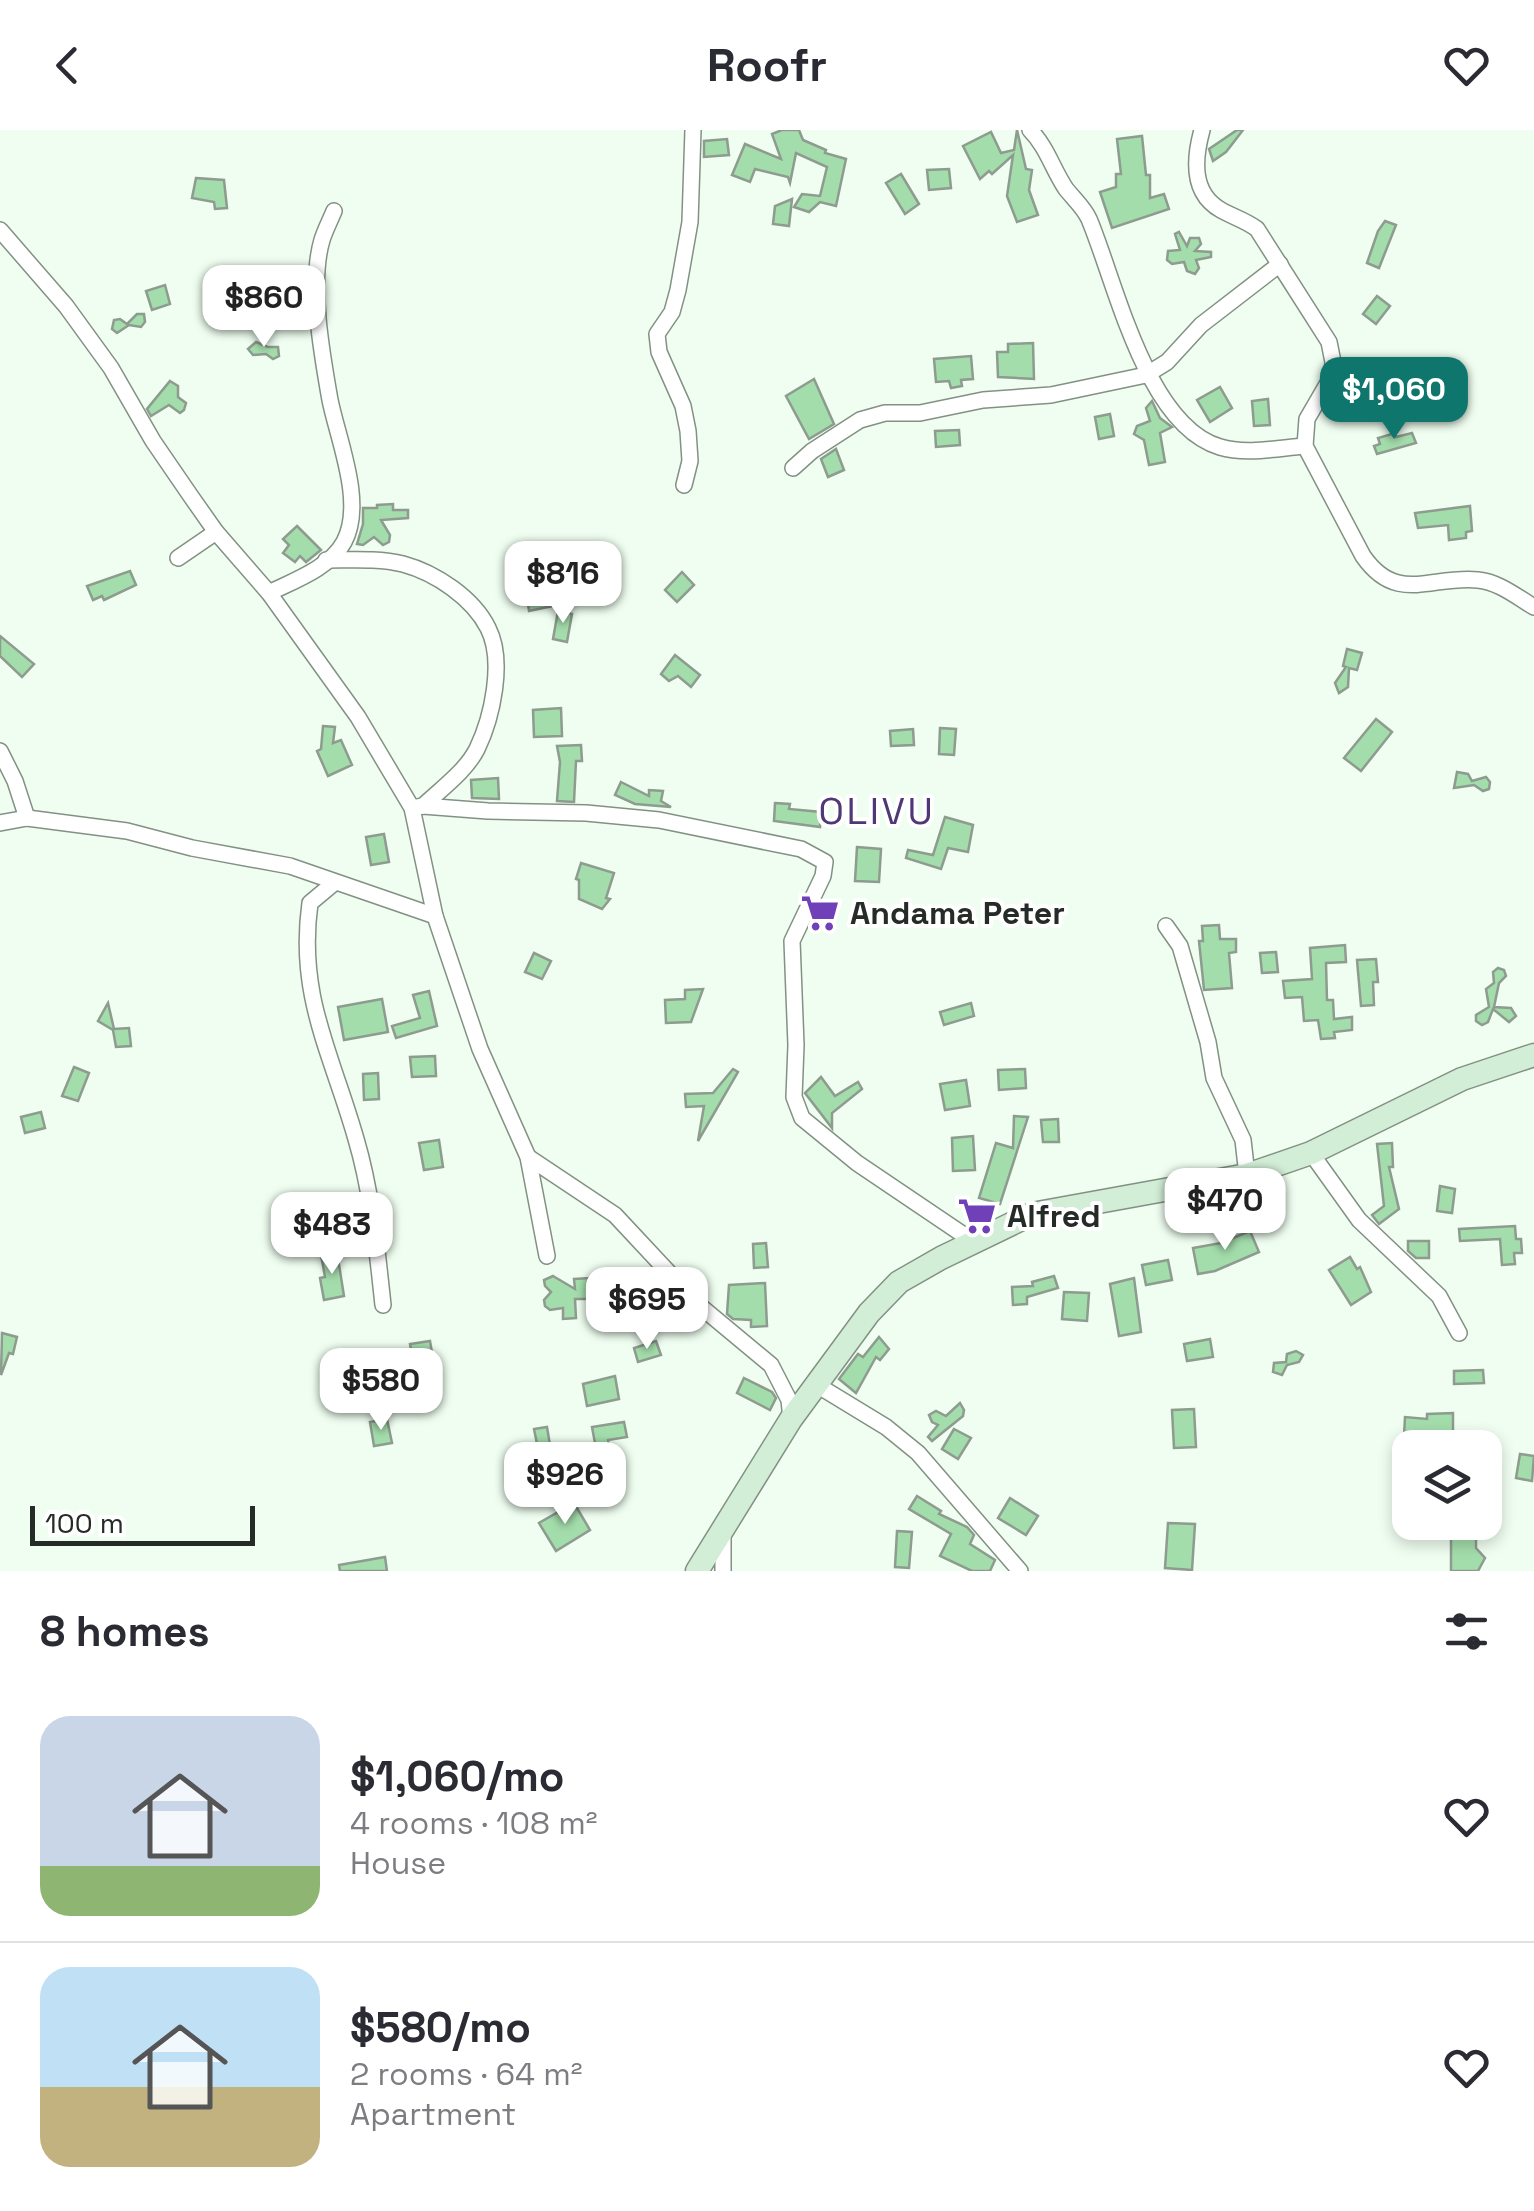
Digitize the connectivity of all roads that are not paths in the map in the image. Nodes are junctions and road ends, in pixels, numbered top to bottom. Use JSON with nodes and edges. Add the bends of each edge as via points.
{"nodes":[{"id":1,"x":693,"y":130,"type":"edge"},
{"id":2,"x":1030,"y":130,"type":"edge"},
{"id":3,"x":1202,"y":130,"type":"edge"},
{"id":4,"x":334,"y":212,"type":"dead end"},
{"id":5,"x":0,"y":230,"type":"edge"},
{"id":6,"x":1280,"y":264,"type":"junction"},
{"id":7,"x":1146,"y":375,"type":"junction"},
{"id":8,"x":1305,"y":446,"type":"junction"},
{"id":9,"x":793,"y":468,"type":"dead end"},
{"id":10,"x":684,"y":485,"type":"dead end"},
{"id":11,"x":216,"y":532,"type":"junction"},
{"id":12,"x":178,"y":558,"type":"dead end"},
{"id":13,"x":326,"y":560,"type":"junction"},
{"id":14,"x":268,"y":593,"type":"junction"},
{"id":15,"x":1534,"y":607,"type":"edge"},
{"id":16,"x":0,"y":751,"type":"edge"},
{"id":17,"x":418,"y":807,"type":"junction"},
{"id":18,"x":26,"y":818,"type":"junction"},
{"id":19,"x":0,"y":823,"type":"edge"},
{"id":20,"x":334,"y":882,"type":"junction"},
{"id":21,"x":435,"y":916,"type":"junction"},
{"id":22,"x":1166,"y":926,"type":"dead end"},
{"id":23,"x":1534,"y":1055,"type":"edge"},
{"id":24,"x":1311,"y":1153,"type":"junction"},
{"id":25,"x":528,"y":1157,"type":"junction"},
{"id":26,"x":1247,"y":1174,"type":"junction"},
{"id":27,"x":974,"y":1242,"type":"junction"},
{"id":28,"x":546,"y":1256,"type":"dead end"},
{"id":29,"x":383,"y":1305,"type":"dead end"},
{"id":30,"x":1458,"y":1333,"type":"dead end"},
{"id":31,"x":816,"y":1385,"type":"junction"},
{"id":32,"x":791,"y":1419,"type":"junction"},
{"id":33,"x":724,"y":1529,"type":"junction"},
{"id":34,"x":697,"y":1571,"type":"edge"},
{"id":35,"x":723,"y":1571,"type":"edge"},
{"id":36,"x":1020,"y":1571,"type":"edge"}],
"edges":[{"from":1,"to":10,"type":"street","via":[[690,222],[672,312],[657,334],[684,406],[690,460]]},
{"from":2,"to":7,"type":"street","via":[[1087,214]]},
{"from":3,"to":6,"type":"street","via":[[1196,170],[1202,194],[1257,229]]},
{"from":4,"to":13,"type":"street","via":[[317,271],[350,524]]},
{"from":5,"to":11,"type":"street","via":[[111,368]]},
{"from":6,"to":7,"type":"street"},
{"from":6,"to":8,"type":"street","via":[[1329,342],[1333,362],[1307,419]]},
{"from":7,"to":8,"type":"street","via":[[1190,430],[1219,447]]},
{"from":7,"to":9,"type":"street","via":[[1051,395],[884,413],[860,420]]},
{"from":8,"to":15,"type":"street","via":[[1363,556],[1384,578],[1413,585],[1477,580]]},
{"from":11,"to":12,"type":"street"},
{"from":11,"to":14,"type":"street"},
{"from":13,"to":14,"type":"street"},
{"from":13,"to":17,"type":"street","via":[[416,569],[465,599],[488,628],[496,655],[488,720],[476,752]]},
{"from":14,"to":17,"type":"street"},
{"from":16,"to":18,"type":"street"},
{"from":17,"to":21,"type":"street"},
{"from":17,"to":27,"type":"street","via":[[658,820],[801,849],[825,862],[792,940],[798,1110],[857,1163]]},
{"from":18,"to":19,"type":"street"},
{"from":18,"to":20,"type":"street","via":[[127,831],[290,866]]},
{"from":20,"to":21,"type":"street"},
{"from":20,"to":29,"type":"street","via":[[310,902],[306,953],[322,1045],[370,1198]]},
{"from":21,"to":25,"type":"street","via":[[480,1049]]},
{"from":22,"to":26,"type":"street","via":[[1180,946]]},
{"from":23,"to":24,"type":"street","via":[[1462,1079]]},
{"from":24,"to":26,"type":"street"},
{"from":24,"to":30,"type":"street","via":[[1358,1220],[1439,1296]]},
{"from":25,"to":28,"type":"street"},
{"from":25,"to":32,"type":"street","via":[[615,1215],[700,1306],[771,1364]]},
{"from":26,"to":27,"type":"street","via":[[1032,1214]]},
{"from":27,"to":31,"type":"street","via":[[900,1282]]},
{"from":31,"to":32,"type":"street"},
{"from":31,"to":36,"type":"street","via":[[918,1454]]},
{"from":32,"to":33,"type":"street"},
{"from":33,"to":34,"type":"street"},
{"from":33,"to":35,"type":"street"}]}
